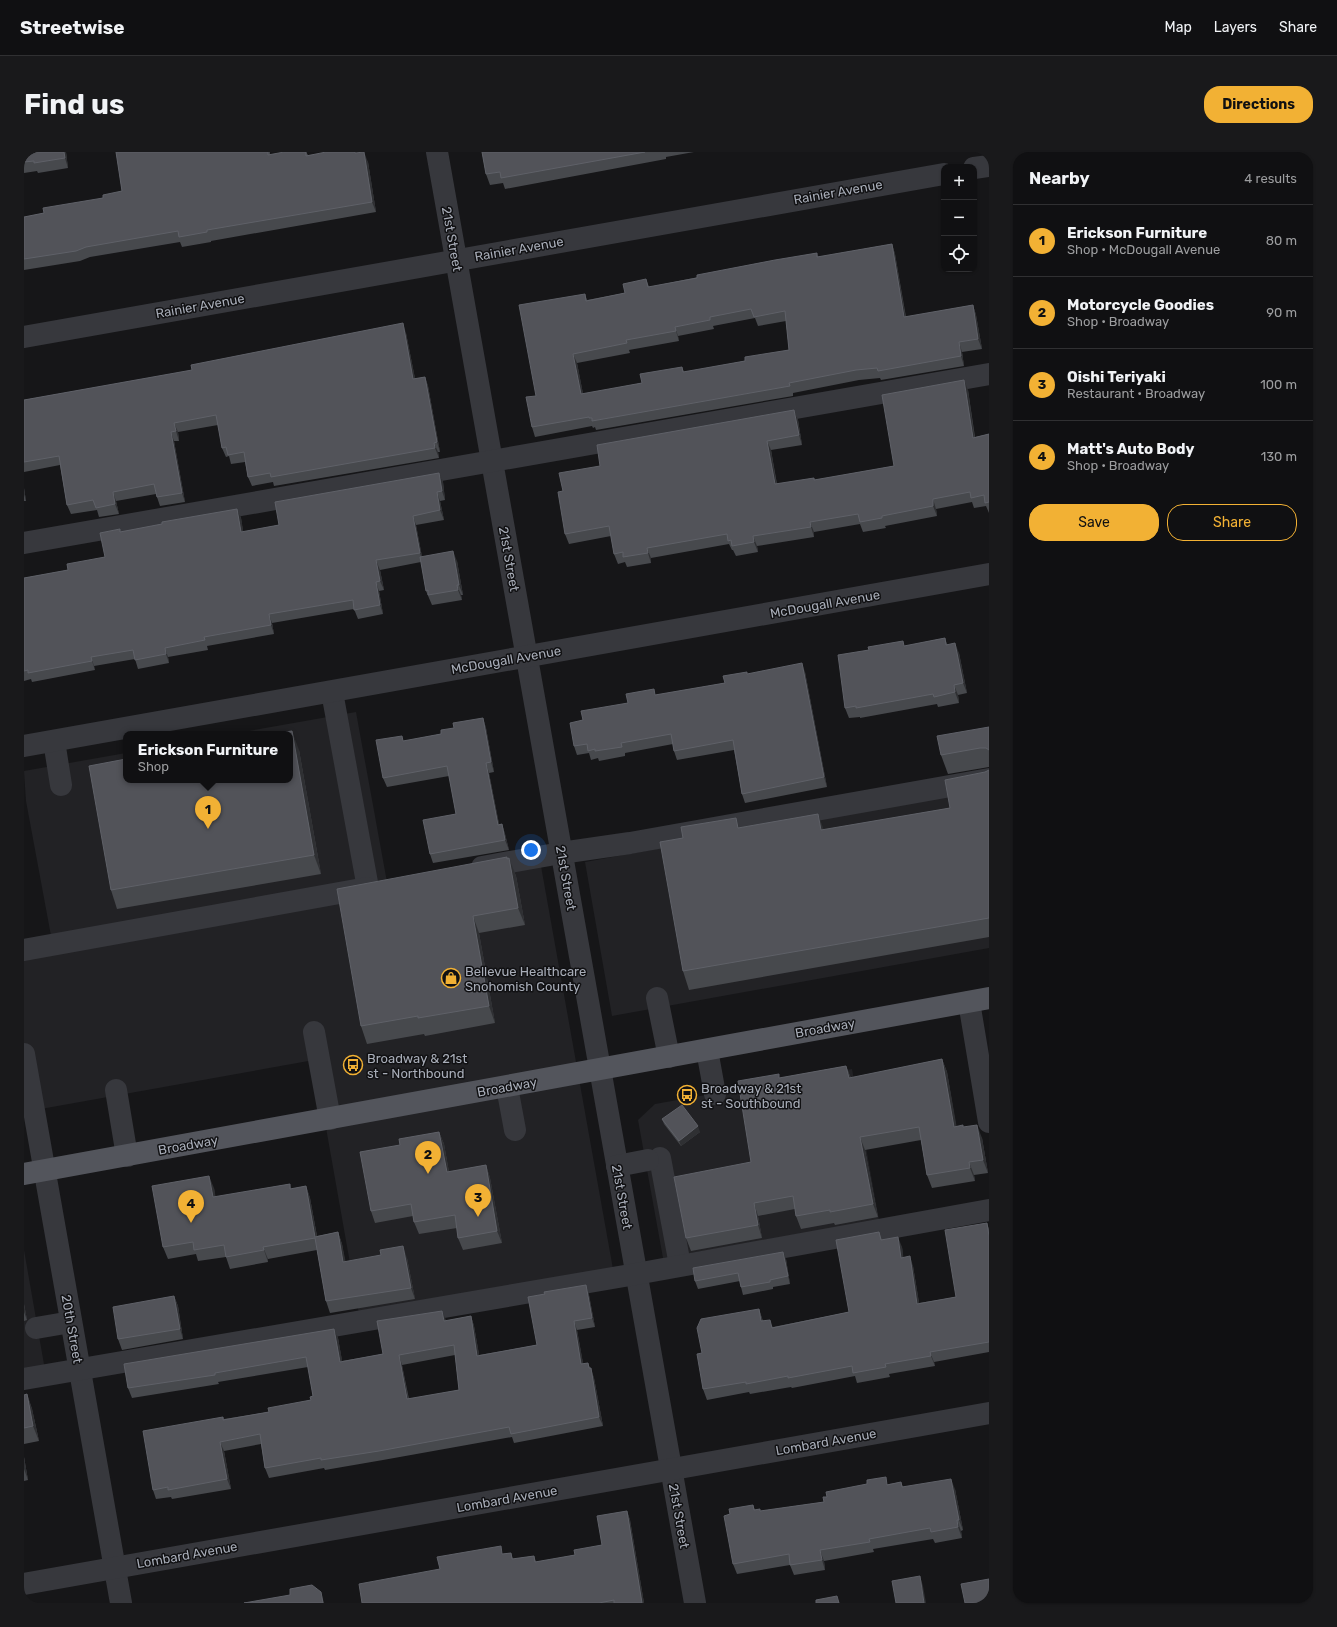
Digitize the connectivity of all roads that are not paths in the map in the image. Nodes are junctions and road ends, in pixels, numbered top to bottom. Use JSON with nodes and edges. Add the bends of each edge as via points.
{"nodes":[{"id":1,"x":437,"y":152,"type":"edge"},
{"id":2,"x":989,"y":166,"type":"edge"},
{"id":3,"x":977,"y":168,"type":"edge"},
{"id":4,"x":941,"y":175,"type":"edge"},
{"id":5,"x":456,"y":260,"type":"junction"},
{"id":6,"x":24,"y":337,"type":"edge"},
{"id":7,"x":989,"y":374,"type":"edge"},
{"id":8,"x":492,"y":461,"type":"junction"},
{"id":9,"x":24,"y":543,"type":"edge"},
{"id":10,"x":989,"y":574,"type":"edge"},
{"id":11,"x":527,"y":657,"type":"junction"},
{"id":12,"x":332,"y":692,"type":"junction"},
{"id":13,"x":54,"y":741,"type":"junction"},
{"id":14,"x":24,"y":746,"type":"edge"},
{"id":15,"x":989,"y":779,"type":"edge"},
{"id":16,"x":61,"y":785,"type":"dead end"},
{"id":17,"x":561,"y":853,"type":"junction"},
{"id":18,"x":461,"y":871,"type":"edge"},
{"id":19,"x":24,"y":950,"type":"edge"},
{"id":20,"x":657,"y":998,"type":"dead end"},
{"id":21,"x":979,"y":1000,"type":"edge"},
{"id":22,"x":314,"y":1032,"type":"dead end"},
{"id":23,"x":707,"y":1050,"type":"junction"},
{"id":24,"x":24,"y":1054,"type":"edge"},
{"id":25,"x":669,"y":1057,"type":"junction"},
{"id":26,"x":600,"y":1070,"type":"junction"},
{"id":27,"x":507,"y":1087,"type":"junction"},
{"id":28,"x":116,"y":1090,"type":"dead end"},
{"id":29,"x":715,"y":1094,"type":"dead end"},
{"id":30,"x":330,"y":1119,"type":"junction"},
{"id":31,"x":989,"y":1122,"type":"edge"},
{"id":32,"x":515,"y":1130,"type":"dead end"},
{"id":33,"x":127,"y":1156,"type":"junction"},
{"id":34,"x":617,"y":1166,"type":"junction"},
{"id":35,"x":34,"y":1173,"type":"edge"},
{"id":36,"x":989,"y":1210,"type":"edge"},
{"id":37,"x":680,"y":1265,"type":"junction"},
{"id":38,"x":636,"y":1274,"type":"junction"},
{"id":39,"x":71,"y":1322,"type":"junction"},
{"id":40,"x":36,"y":1328,"type":"dead end"},
{"id":41,"x":79,"y":1369,"type":"junction"},
{"id":42,"x":24,"y":1379,"type":"edge"},
{"id":43,"x":989,"y":1413,"type":"edge"},
{"id":44,"x":671,"y":1470,"type":"junction"},
{"id":45,"x":114,"y":1568,"type":"junction"},
{"id":46,"x":24,"y":1584,"type":"edge"},
{"id":47,"x":121,"y":1603,"type":"edge"},
{"id":48,"x":695,"y":1603,"type":"edge"}],
"edges":[{"from":1,"to":5,"type":"street","name":"21st Street"},
{"from":2,"to":3,"type":"street"},
{"from":4,"to":5,"type":"street","name":"Rainier Avenue"},
{"from":5,"to":6,"type":"street","name":"Rainier Avenue"},
{"from":5,"to":8,"type":"street","name":"21st Street"},
{"from":7,"to":8,"type":"street"},
{"from":8,"to":9,"type":"street"},
{"from":8,"to":11,"type":"street","name":"21st Street"},
{"from":10,"to":11,"type":"street","name":"McDougall Avenue"},
{"from":11,"to":12,"type":"street","name":"McDougall Avenue"},
{"from":11,"to":17,"type":"street","name":"21st Street"},
{"from":12,"to":13,"type":"street","name":"McDougall Avenue"},
{"from":12,"to":19,"type":"street","via":[[376,886]]},
{"from":13,"to":14,"type":"street","name":"McDougall Avenue"},
{"from":13,"to":16,"type":"street"},
{"from":15,"to":17,"type":"street","via":[[631,849]]},
{"from":17,"to":18,"type":"street"},
{"from":17,"to":26,"type":"street","name":"21st Street"},
{"from":20,"to":25,"type":"street"},
{"from":21,"to":23,"type":"main road","name":"Broadway"},
{"from":21,"to":31,"type":"street"},
{"from":22,"to":30,"type":"street"},
{"from":23,"to":25,"type":"main road","name":"Broadway"},
{"from":23,"to":29,"type":"street"},
{"from":24,"to":35,"type":"street","name":"20th Street"},
{"from":25,"to":26,"type":"main road","name":"Broadway"},
{"from":26,"to":27,"type":"main road","name":"Broadway"},
{"from":26,"to":34,"type":"street","name":"21st Street"},
{"from":27,"to":30,"type":"main road","name":"Broadway"},
{"from":27,"to":32,"type":"street"},
{"from":28,"to":33,"type":"street"},
{"from":30,"to":33,"type":"main road","name":"Broadway"},
{"from":33,"to":35,"type":"main road","name":"Broadway"},
{"from":34,"to":37,"type":"street","via":[[654,1159]]},
{"from":34,"to":38,"type":"street","name":"21st Street"},
{"from":35,"to":39,"type":"street","name":"20th Street"},
{"from":36,"to":37,"type":"street"},
{"from":37,"to":38,"type":"street"},
{"from":38,"to":41,"type":"street","via":[[543,1283]]},
{"from":38,"to":44,"type":"street","name":"21st Street"},
{"from":39,"to":40,"type":"street"},
{"from":39,"to":41,"type":"street","name":"20th Street"},
{"from":41,"to":42,"type":"street"},
{"from":41,"to":45,"type":"street","name":"20th Street"},
{"from":43,"to":44,"type":"street","name":"Lombard Avenue"},
{"from":44,"to":45,"type":"street","name":"Lombard Avenue"},
{"from":44,"to":48,"type":"street","name":"21st Street"},
{"from":45,"to":46,"type":"street","name":"Lombard Avenue"},
{"from":45,"to":47,"type":"street","name":"20th Street"}]}
